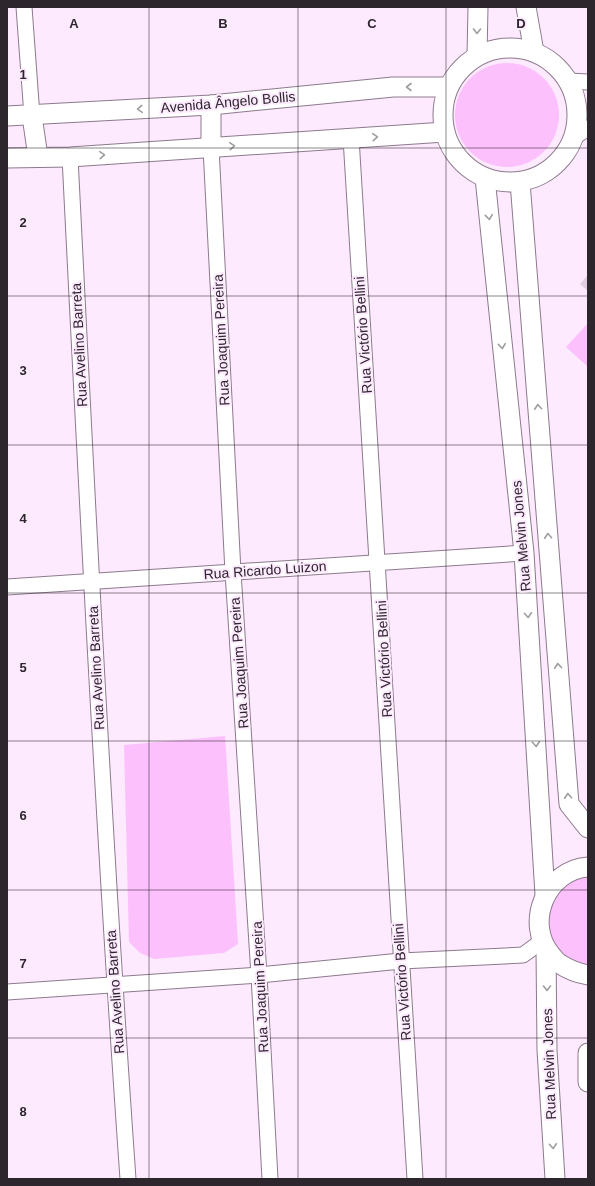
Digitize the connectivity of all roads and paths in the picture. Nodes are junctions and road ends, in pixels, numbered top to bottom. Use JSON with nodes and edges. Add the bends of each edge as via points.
{"nodes":[{"id":1,"x":24,"y":7,"type":"edge"},
{"id":2,"x":478,"y":7,"type":"edge"},
{"id":3,"x":526,"y":7,"type":"edge"},
{"id":4,"x":534,"y":52,"type":"junction"},
{"id":5,"x":477,"y":56,"type":"junction"},
{"id":6,"x":568,"y":81,"type":"junction"},
{"id":7,"x":588,"y":82,"type":"edge"},
{"id":8,"x":448,"y":87,"type":"junction"},
{"id":9,"x":210,"y":105,"type":"junction"},
{"id":10,"x":7,"y":116,"type":"edge"},
{"id":11,"x":32,"y":116,"type":"junction"},
{"id":12,"x":445,"y":132,"type":"junction"},
{"id":13,"x":580,"y":133,"type":"edge"},
{"id":14,"x":351,"y":138,"type":"junction"},
{"id":15,"x":211,"y":148,"type":"junction"},
{"id":16,"x":38,"y":157,"type":"junction"},
{"id":17,"x":70,"y":157,"type":"junction"},
{"id":18,"x":7,"y":158,"type":"edge"},
{"id":19,"x":485,"y":178,"type":"junction"},
{"id":20,"x":520,"y":182,"type":"junction"},
{"id":21,"x":524,"y":553,"type":"junction"},
{"id":22,"x":378,"y":563,"type":"junction"},
{"id":23,"x":234,"y":572,"type":"junction"},
{"id":24,"x":91,"y":581,"type":"junction"},
{"id":25,"x":7,"y":587,"type":"edge"},
{"id":26,"x":588,"y":828,"type":"edge"},
{"id":27,"x":588,"y":867,"type":"edge"},
{"id":28,"x":545,"y":895,"type":"junction"},
{"id":29,"x":544,"y":945,"type":"junction"},
{"id":30,"x":401,"y":961,"type":"junction"},
{"id":31,"x":259,"y":975,"type":"junction"},
{"id":32,"x":588,"y":975,"type":"edge"},
{"id":33,"x":114,"y":984,"type":"junction"},
{"id":34,"x":7,"y":992,"type":"edge"},
{"id":35,"x":588,"y":1053,"type":"edge"},
{"id":36,"x":588,"y":1082,"type":"edge"},
{"id":37,"x":128,"y":1179,"type":"edge"},
{"id":38,"x":270,"y":1179,"type":"edge"},
{"id":39,"x":415,"y":1179,"type":"edge"},
{"id":40,"x":555,"y":1179,"type":"edge"}],
"edges":[{"from":1,"to":11,"type":"street"},
{"from":2,"to":5,"type":"street","one_way":true},
{"from":3,"to":4,"type":"street"},
{"from":4,"to":5,"type":"street","via":[[515,48],[495,49]]},
{"from":4,"to":6,"type":"street","via":[[553,64]]},
{"from":5,"to":8,"type":"street","via":[[465,64]]},
{"from":6,"to":7,"type":"street"},
{"from":6,"to":13,"type":"street","via":[[575,99]]},
{"from":8,"to":9,"type":"street","name":"Avenida Ângelo Bollis","one_way":true,"via":[[394,87]]},
{"from":8,"to":12,"type":"street","via":[[443,102]]},
{"from":9,"to":11,"type":"street","name":"Avenida Ângelo Bollis","one_way":true},
{"from":9,"to":15,"type":"street"},
{"from":10,"to":11,"type":"street","name":"Avenida Ângelo Bollis"},
{"from":11,"to":16,"type":"street"},
{"from":14,"to":12,"type":"street","one_way":true},
{"from":12,"to":19,"type":"street","via":[[450,147],[460,160]]},
{"from":13,"to":20,"type":"street","via":[[553,167],[537,177]]},
{"from":15,"to":14,"type":"street","one_way":true},
{"from":14,"to":22,"type":"street","name":"Rua Victório Bellini"},
{"from":17,"to":15,"type":"street","one_way":true},
{"from":15,"to":23,"type":"street","name":"Rua Joaquim Pereira"},
{"from":16,"to":17,"type":"street"},
{"from":16,"to":18,"type":"street"},
{"from":17,"to":24,"type":"street","name":"Rua Avelino Barreta"},
{"from":19,"to":20,"type":"street"},
{"from":19,"to":21,"type":"street","name":"Rua Melvin Jones","one_way":true},
{"from":26,"to":20,"type":"street","name":"Rua Melvin Jones","one_way":true,"via":[[569,804]]},
{"from":21,"to":22,"type":"street","name":"Rua Ricardo Luizon"},
{"from":21,"to":28,"type":"street","name":"Rua Melvin Jones","one_way":true},
{"from":22,"to":23,"type":"street","name":"Rua Ricardo Luizon"},
{"from":22,"to":30,"type":"street","name":"Rua Victório Bellini"},
{"from":23,"to":24,"type":"street","name":"Rua Ricardo Luizon"},
{"from":23,"to":31,"type":"street","name":"Rua Joaquim Pereira"},
{"from":24,"to":25,"type":"street","name":"Rua Ricardo Luizon"},
{"from":24,"to":33,"type":"street","name":"Rua Avelino Barreta"},
{"from":27,"to":28,"type":"street","via":[[566,873],[554,882]]},
{"from":28,"to":29,"type":"street","name":"Rua Melvin Jones","via":[[540,910],[539,926]]},
{"from":29,"to":30,"type":"street","via":[[523,955]]},
{"from":29,"to":32,"type":"street","via":[[558,963],[574,973]]},
{"from":29,"to":40,"type":"street","name":"Rua Melvin Jones","one_way":true},
{"from":30,"to":31,"type":"street"},
{"from":30,"to":39,"type":"street","name":"Rua Victório Bellini"},
{"from":31,"to":33,"type":"street"},
{"from":31,"to":38,"type":"street","name":"Rua Joaquim Pereira"},
{"from":33,"to":34,"type":"street"},
{"from":33,"to":37,"type":"street","name":"Rua Avelino Barreta"},
{"from":35,"to":36,"type":"street"}]}
